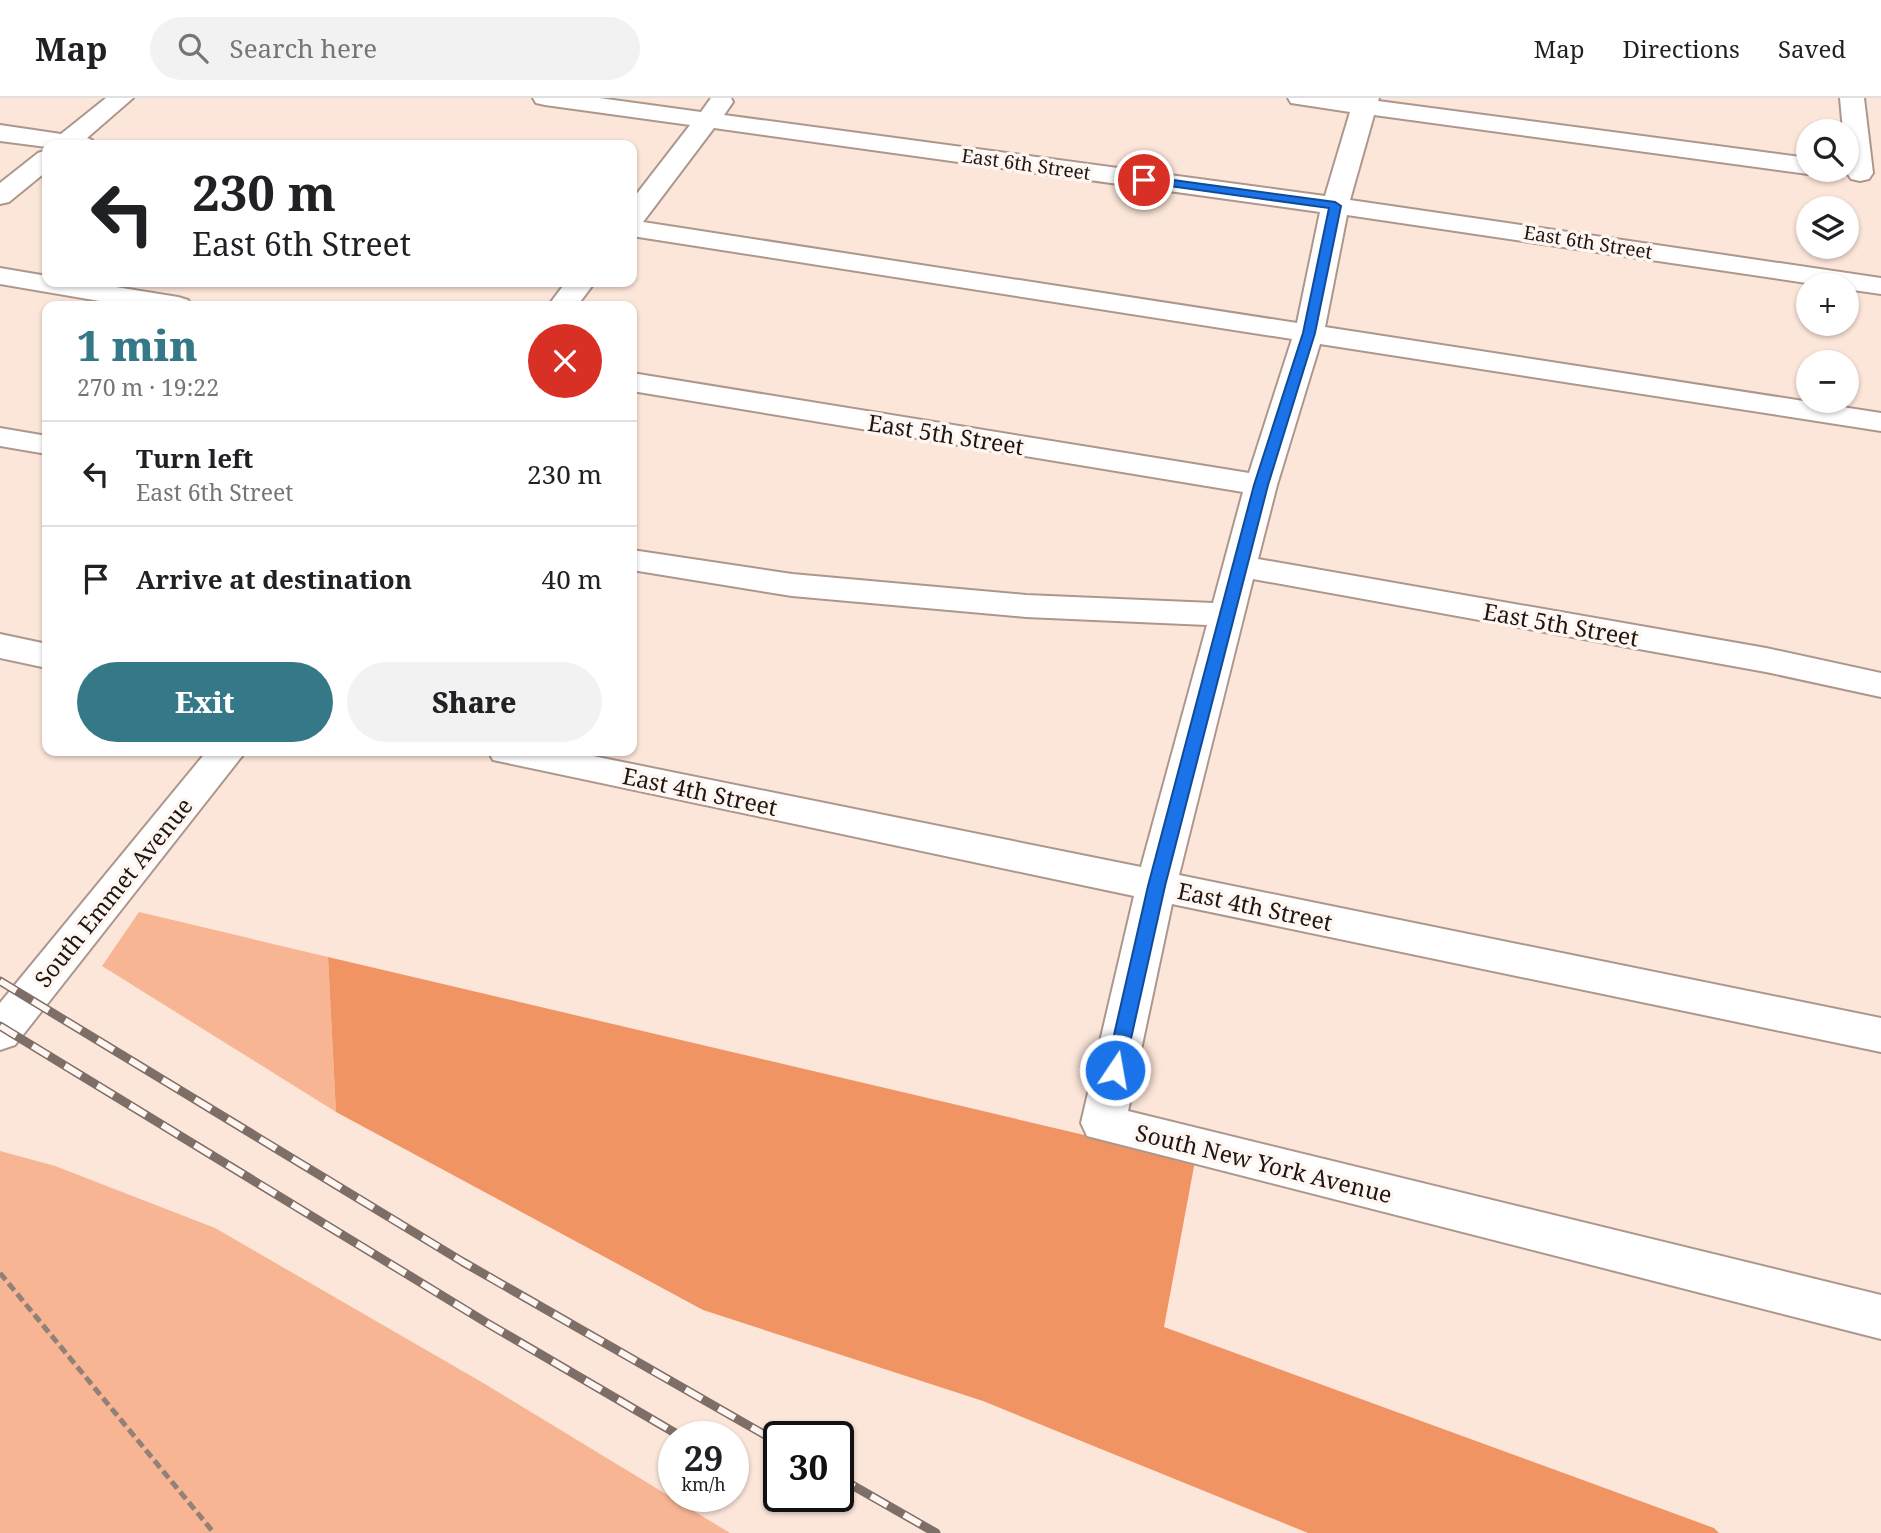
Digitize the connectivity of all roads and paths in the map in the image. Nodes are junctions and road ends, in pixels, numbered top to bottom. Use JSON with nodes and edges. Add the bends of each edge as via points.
{"nodes":[{"id":1,"x":121,"y":98,"type":"edge"},
{"id":2,"x":545,"y":98,"type":"edge"},
{"id":3,"x":724,"y":98,"type":"edge"},
{"id":4,"x":1300,"y":98,"type":"edge"},
{"id":5,"x":1852,"y":98,"type":"edge"},
{"id":6,"x":1366,"y":102,"type":"edge"},
{"id":7,"x":1854,"y":119,"type":"edge"},
{"id":8,"x":707,"y":120,"type":"junction"},
{"id":9,"x":0,"y":133,"type":"edge"},
{"id":10,"x":74,"y":140,"type":"edge"},
{"id":11,"x":42,"y":143,"type":"edge"},
{"id":12,"x":1796,"y":164,"type":"edge"},
{"id":13,"x":42,"y":165,"type":"edge"},
{"id":14,"x":0,"y":196,"type":"edge"},
{"id":15,"x":1335,"y":206,"type":"junction"},
{"id":16,"x":637,"y":211,"type":"edge"},
{"id":17,"x":637,"y":229,"type":"edge"},
{"id":18,"x":0,"y":276,"type":"edge"},
{"id":19,"x":42,"y":283,"type":"edge"},
{"id":20,"x":1881,"y":286,"type":"edge"},
{"id":21,"x":65,"y":287,"type":"edge"},
{"id":22,"x":577,"y":287,"type":"edge"},
{"id":23,"x":148,"y":301,"type":"edge"},
{"id":24,"x":566,"y":301,"type":"edge"},
{"id":25,"x":1309,"y":333,"type":"junction"},
{"id":26,"x":637,"y":383,"type":"edge"},
{"id":27,"x":1881,"y":422,"type":"edge"},
{"id":28,"x":0,"y":437,"type":"edge"},
{"id":29,"x":42,"y":444,"type":"edge"},
{"id":30,"x":1261,"y":485,"type":"junction"},
{"id":31,"x":637,"y":560,"type":"edge"},
{"id":32,"x":1240,"y":566,"type":"junction"},
{"id":33,"x":1227,"y":615,"type":"junction"},
{"id":34,"x":0,"y":646,"type":"edge"},
{"id":35,"x":42,"y":655,"type":"edge"},
{"id":36,"x":1881,"y":685,"type":"edge"},
{"id":37,"x":223,"y":756,"type":"edge"},
{"id":38,"x":530,"y":756,"type":"edge"},
{"id":39,"x":1156,"y":886,"type":"junction"},
{"id":40,"x":0,"y":1033,"type":"edge"},
{"id":41,"x":1881,"y":1035,"type":"edge"},
{"id":42,"x":0,"y":1273,"type":"edge"},
{"id":43,"x":1881,"y":1317,"type":"edge"},
{"id":44,"x":214,"y":1533,"type":"edge"}],
"edges":[{"from":1,"to":10,"type":"street"},
{"from":2,"to":8,"type":"street","name":"East 6th Street"},
{"from":3,"to":8,"type":"street"},
{"from":4,"to":6,"type":"street"},
{"from":5,"to":7,"type":"street"},
{"from":6,"to":12,"type":"street"},
{"from":6,"to":15,"type":"street","name":"South New York Avenue"},
{"from":8,"to":15,"type":"street","name":"East 6th Street"},
{"from":8,"to":16,"type":"street"},
{"from":9,"to":11,"type":"street"},
{"from":13,"to":14,"type":"street"},
{"from":15,"to":20,"type":"street","name":"East 6th Street"},
{"from":15,"to":25,"type":"street","name":"South New York Avenue"},
{"from":17,"to":25,"type":"street"},
{"from":18,"to":19,"type":"street"},
{"from":21,"to":23,"type":"street"},
{"from":22,"to":24,"type":"street"},
{"from":25,"to":27,"type":"street"},
{"from":25,"to":30,"type":"street","name":"South New York Avenue"},
{"from":26,"to":30,"type":"street","name":"East 5th Street"},
{"from":28,"to":29,"type":"street"},
{"from":30,"to":32,"type":"street","name":"South New York Avenue"},
{"from":31,"to":33,"type":"street","via":[[792,585],[1026,606]]},
{"from":32,"to":33,"type":"street","name":"South New York Avenue"},
{"from":32,"to":36,"type":"street","name":"East 5th Street","via":[[1766,660]]},
{"from":33,"to":39,"type":"street","name":"South New York Avenue"},
{"from":34,"to":35,"type":"street"},
{"from":37,"to":40,"type":"street","name":"South Emmet Avenue"},
{"from":38,"to":39,"type":"street","name":"East 4th Street"},
{"from":39,"to":41,"type":"street","name":"East 4th Street"},
{"from":39,"to":43,"type":"street","name":"South New York Avenue","via":[[1103,1123]]},
{"from":42,"to":44,"type":"path"}]}
